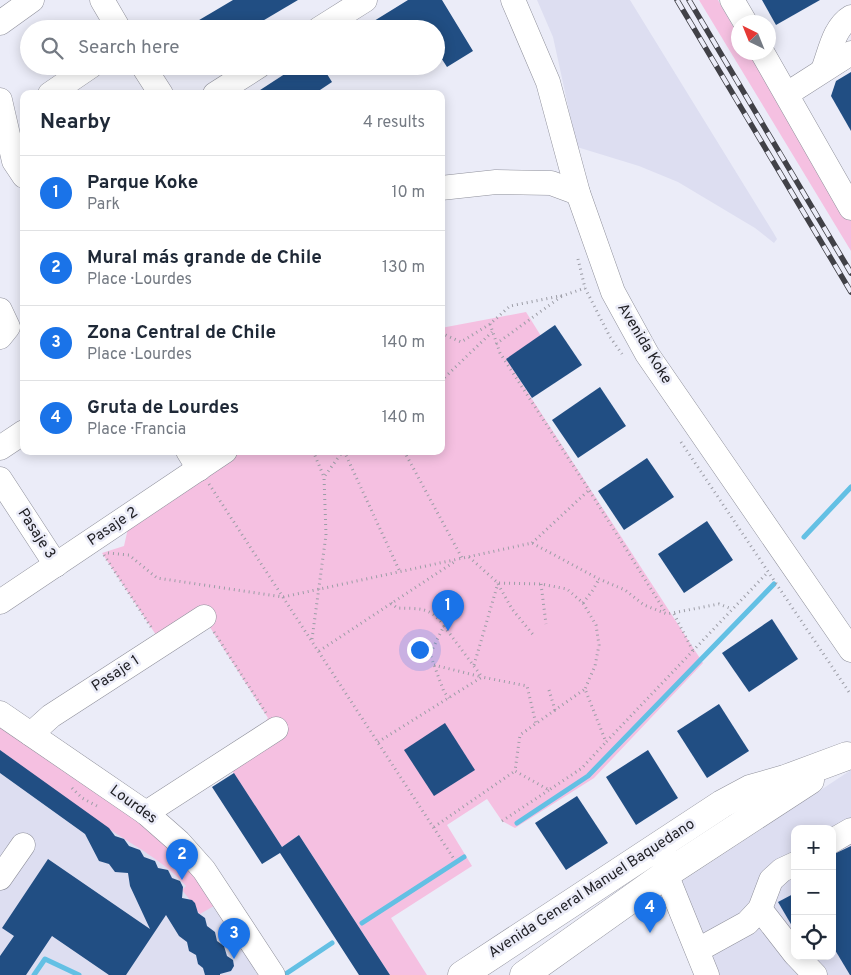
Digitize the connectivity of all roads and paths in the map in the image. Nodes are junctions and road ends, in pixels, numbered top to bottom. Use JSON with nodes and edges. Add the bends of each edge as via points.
{"nodes":[{"id":1,"x":32,"y":0,"type":"edge"},
{"id":2,"x":102,"y":0,"type":"edge"},
{"id":3,"x":365,"y":0,"type":"edge"},
{"id":4,"x":513,"y":0,"type":"edge"},
{"id":5,"x":732,"y":0,"type":"edge"},
{"id":6,"x":741,"y":15,"type":"edge"},
{"id":7,"x":851,"y":17,"type":"edge"},
{"id":8,"x":114,"y":20,"type":"edge"},
{"id":9,"x":333,"y":20,"type":"edge"},
{"id":10,"x":0,"y":23,"type":"edge"},
{"id":11,"x":851,"y":53,"type":"edge"},
{"id":12,"x":767,"y":60,"type":"edge"},
{"id":13,"x":823,"y":70,"type":"junction"},
{"id":14,"x":78,"y":75,"type":"edge"},
{"id":15,"x":149,"y":75,"type":"edge"},
{"id":16,"x":245,"y":75,"type":"edge"},
{"id":17,"x":56,"y":90,"type":"edge"},
{"id":18,"x":158,"y":90,"type":"edge"},
{"id":19,"x":221,"y":90,"type":"edge"},
{"id":20,"x":787,"y":94,"type":"junction"},
{"id":21,"x":0,"y":100,"type":"edge"},
{"id":22,"x":14,"y":117,"type":"edge"},
{"id":23,"x":20,"y":170,"type":"edge"},
{"id":24,"x":445,"y":188,"type":"edge"},
{"id":25,"x":578,"y":193,"type":"junction"},
{"id":26,"x":851,"y":208,"type":"edge"},
{"id":27,"x":584,"y":288,"type":"dead end"},
{"id":28,"x":565,"y":295,"type":"junction"},
{"id":29,"x":490,"y":324,"type":"junction"},
{"id":30,"x":492,"y":332,"type":"junction"},
{"id":31,"x":445,"y":334,"type":"edge"},
{"id":32,"x":496,"y":344,"type":"junction"},
{"id":33,"x":445,"y":378,"type":"edge"},
{"id":34,"x":20,"y":435,"type":"edge"},
{"id":35,"x":0,"y":448,"type":"edge"},
{"id":36,"x":211,"y":455,"type":"edge"},
{"id":37,"x":315,"y":455,"type":"edge"},
{"id":38,"x":341,"y":455,"type":"edge"},
{"id":39,"x":346,"y":455,"type":"edge"},
{"id":40,"x":406,"y":455,"type":"edge"},
{"id":41,"x":193,"y":460,"type":"edge"},
{"id":42,"x":324,"y":477,"type":"junction"},
{"id":43,"x":0,"y":479,"type":"edge"},
{"id":44,"x":589,"y":490,"type":"junction"},
{"id":45,"x":532,"y":543,"type":"junction"},
{"id":46,"x":470,"y":557,"type":"junction"},
{"id":47,"x":462,"y":558,"type":"junction"},
{"id":48,"x":456,"y":560,"type":"junction"},
{"id":49,"x":56,"y":565,"type":"junction"},
{"id":50,"x":400,"y":572,"type":"junction"},
{"id":51,"x":768,"y":572,"type":"dead end"},
{"id":52,"x":598,"y":579,"type":"junction"},
{"id":53,"x":498,"y":583,"type":"junction"},
{"id":54,"x":541,"y":584,"type":"junction"},
{"id":55,"x":317,"y":590,"type":"junction"},
{"id":56,"x":283,"y":597,"type":"junction"},
{"id":57,"x":0,"y":602,"type":"edge"},
{"id":58,"x":391,"y":603,"type":"junction"},
{"id":59,"x":583,"y":603,"type":"junction"},
{"id":60,"x":732,"y":609,"type":"junction"},
{"id":61,"x":667,"y":614,"type":"junction"},
{"id":62,"x":674,"y":614,"type":"junction"},
{"id":63,"x":204,"y":617,"type":"joint"},
{"id":64,"x":546,"y":624,"type":"dead end"},
{"id":65,"x":444,"y":626,"type":"junction"},
{"id":66,"x":535,"y":637,"type":"dead end"},
{"id":67,"x":312,"y":640,"type":"junction"},
{"id":68,"x":162,"y":644,"type":"junction"},
{"id":69,"x":851,"y":650,"type":"edge"},
{"id":70,"x":319,"y":651,"type":"junction"},
{"id":71,"x":693,"y":651,"type":"junction"},
{"id":72,"x":434,"y":665,"type":"junction"},
{"id":73,"x":474,"y":665,"type":"junction"},
{"id":74,"x":482,"y":677,"type":"junction"},
{"id":75,"x":585,"y":689,"type":"junction"},
{"id":76,"x":549,"y":690,"type":"dead end"},
{"id":77,"x":449,"y":698,"type":"junction"},
{"id":78,"x":555,"y":710,"type":"junction"},
{"id":79,"x":0,"y":713,"type":"edge"},
{"id":80,"x":536,"y":724,"type":"junction"},
{"id":81,"x":276,"y":729,"type":"joint"},
{"id":82,"x":31,"y":734,"type":"junction"},
{"id":83,"x":378,"y":742,"type":"junction"},
{"id":84,"x":606,"y":742,"type":"junction"},
{"id":85,"x":849,"y":755,"type":"edge"},
{"id":86,"x":515,"y":771,"type":"junction"},
{"id":87,"x":549,"y":790,"type":"junction"},
{"id":88,"x":722,"y":804,"type":"junction"},
{"id":89,"x":146,"y":813,"type":"junction"},
{"id":90,"x":502,"y":821,"type":"dead end"},
{"id":91,"x":434,"y":827,"type":"junction"},
{"id":92,"x":851,"y":830,"type":"edge"},
{"id":93,"x":836,"y":839,"type":"edge"},
{"id":94,"x":23,"y":845,"type":"dead end"},
{"id":95,"x":454,"y":859,"type":"dead end"},
{"id":96,"x":791,"y":866,"type":"edge"},
{"id":97,"x":666,"y":874,"type":"junction"},
{"id":98,"x":0,"y":878,"type":"edge"},
{"id":99,"x":760,"y":909,"type":"junction"},
{"id":100,"x":791,"y":949,"type":"edge"},
{"id":101,"x":698,"y":950,"type":"junction"},
{"id":102,"x":801,"y":960,"type":"edge"},
{"id":103,"x":273,"y":975,"type":"edge"},
{"id":104,"x":462,"y":975,"type":"edge"},
{"id":105,"x":524,"y":975,"type":"edge"},
{"id":106,"x":707,"y":975,"type":"edge"},
{"id":107,"x":815,"y":975,"type":"edge"}],
"edges":[{"from":1,"to":10,"type":"street"},
{"from":2,"to":8,"type":"street"},
{"from":3,"to":9,"type":"street"},
{"from":4,"to":25,"type":"street","name":"Avenida Koke","via":[[548,82]]},
{"from":5,"to":6,"type":"street"},
{"from":7,"to":13,"type":"street","via":[[837,32]]},
{"from":11,"to":13,"type":"street"},
{"from":12,"to":20,"type":"street"},
{"from":13,"to":20,"type":"street"},
{"from":14,"to":17,"type":"street"},
{"from":15,"to":18,"type":"street"},
{"from":16,"to":19,"type":"street"},
{"from":20,"to":26,"type":"street"},
{"from":21,"to":22,"type":"street"},
{"from":22,"to":23,"type":"street","via":[[14,161]]},
{"from":24,"to":25,"type":"street","via":[[496,182],[551,183]]},
{"from":25,"to":69,"type":"street","name":"Avenida Koke","via":[[613,292],[647,354]]},
{"from":27,"to":28,"type":"path"},
{"from":28,"to":29,"type":"path","via":[[510,306]]},
{"from":28,"to":32,"type":"path"},
{"from":29,"to":30,"type":"path"},
{"from":29,"to":31,"type":"path","via":[[461,342]]},
{"from":30,"to":32,"type":"path"},
{"from":30,"to":33,"type":"path"},
{"from":32,"to":44,"type":"path"},
{"from":34,"to":35,"type":"street"},
{"from":36,"to":41,"type":"street","name":"Pasaje 2"},
{"from":37,"to":42,"type":"path"},
{"from":38,"to":42,"type":"path"},
{"from":39,"to":50,"type":"path"},
{"from":40,"to":47,"type":"path"},
{"from":41,"to":49,"type":"street","name":"Pasaje 2"},
{"from":41,"to":56,"type":"path"},
{"from":42,"to":55,"type":"path","via":[[326,535]]},
{"from":43,"to":49,"type":"street","name":"Pasaje 3"},
{"from":44,"to":45,"type":"path"},
{"from":44,"to":61,"type":"path"},
{"from":45,"to":46,"type":"path"},
{"from":45,"to":52,"type":"path"},
{"from":46,"to":47,"type":"path"},
{"from":46,"to":53,"type":"path"},
{"from":47,"to":48,"type":"path"},
{"from":48,"to":50,"type":"path"},
{"from":48,"to":58,"type":"path"},
{"from":49,"to":57,"type":"street","name":"Pasaje 2"},
{"from":50,"to":55,"type":"path"},
{"from":51,"to":60,"type":"path"},
{"from":52,"to":59,"type":"path"},
{"from":52,"to":61,"type":"path","via":[[625,590],[644,606]]},
{"from":53,"to":54,"type":"path"},
{"from":53,"to":66,"type":"path","via":[[512,609]]},
{"from":53,"to":73,"type":"path"},
{"from":54,"to":59,"type":"path","via":[[568,589]]},
{"from":54,"to":64,"type":"path"},
{"from":55,"to":56,"type":"path"},
{"from":55,"to":67,"type":"path"},
{"from":56,"to":67,"type":"path"},
{"from":56,"to":68,"type":"path","via":[[157,578],[129,555],[102,553]]},
{"from":58,"to":65,"type":"path","via":[[397,608],[424,609],[437,616]]},
{"from":58,"to":70,"type":"path"},
{"from":59,"to":75,"type":"path","via":[[596,625],[598,645],[595,666]]},
{"from":60,"to":62,"type":"path","via":[[719,604]]},
{"from":60,"to":71,"type":"path"},
{"from":61,"to":62,"type":"path"},
{"from":62,"to":71,"type":"path"},
{"from":63,"to":68,"type":"street","name":"Pasaje 1"},
{"from":63,"to":81,"type":"path"},
{"from":65,"to":72,"type":"path","via":[[430,654]]},
{"from":65,"to":73,"type":"path"},
{"from":67,"to":70,"type":"path"},
{"from":68,"to":82,"type":"street","name":"Pasaje 1","via":[[51,716]]},
{"from":70,"to":83,"type":"path"},
{"from":71,"to":84,"type":"path"},
{"from":72,"to":74,"type":"path"},
{"from":72,"to":77,"type":"path"},
{"from":73,"to":74,"type":"path"},
{"from":74,"to":77,"type":"path"},
{"from":74,"to":80,"type":"path","via":[[527,686]]},
{"from":75,"to":78,"type":"path"},
{"from":75,"to":84,"type":"path"},
{"from":76,"to":78,"type":"path"},
{"from":77,"to":83,"type":"path"},
{"from":78,"to":80,"type":"path"},
{"from":79,"to":82,"type":"street","name":"Lourdes"},
{"from":80,"to":86,"type":"path","via":[[520,735]]},
{"from":81,"to":89,"type":"street"},
{"from":82,"to":89,"type":"street","name":"Lourdes"},
{"from":83,"to":91,"type":"path"},
{"from":84,"to":87,"type":"path","via":[[582,768]]},
{"from":85,"to":88,"type":"main road","name":"Avenida General Manuel Baquedano","via":[[785,779],[750,788]]},
{"from":85,"to":97,"type":"main road","name":"Avenida General Manuel Baquedano"},
{"from":86,"to":87,"type":"path"},
{"from":86,"to":91,"type":"path"},
{"from":87,"to":90,"type":"path"},
{"from":88,"to":97,"type":"street","name":"Avenida General Manuel Baquedano","via":[[707,826],[667,855],[664,863]]},
{"from":88,"to":104,"type":"main road","name":"Avenida General Manuel Baquedano"},
{"from":89,"to":103,"type":"street","name":"Lourdes","via":[[204,870]]},
{"from":91,"to":95,"type":"path"},
{"from":92,"to":93,"type":"street"},
{"from":94,"to":98,"type":"street"},
{"from":96,"to":99,"type":"street","via":[[771,880]]},
{"from":97,"to":101,"type":"street"},
{"from":97,"to":105,"type":"main road","name":"Avenida General Manuel Baquedano"},
{"from":99,"to":100,"type":"street"},
{"from":99,"to":101,"type":"street","via":[[747,923]]},
{"from":101,"to":106,"type":"street"},
{"from":102,"to":107,"type":"street"}]}
